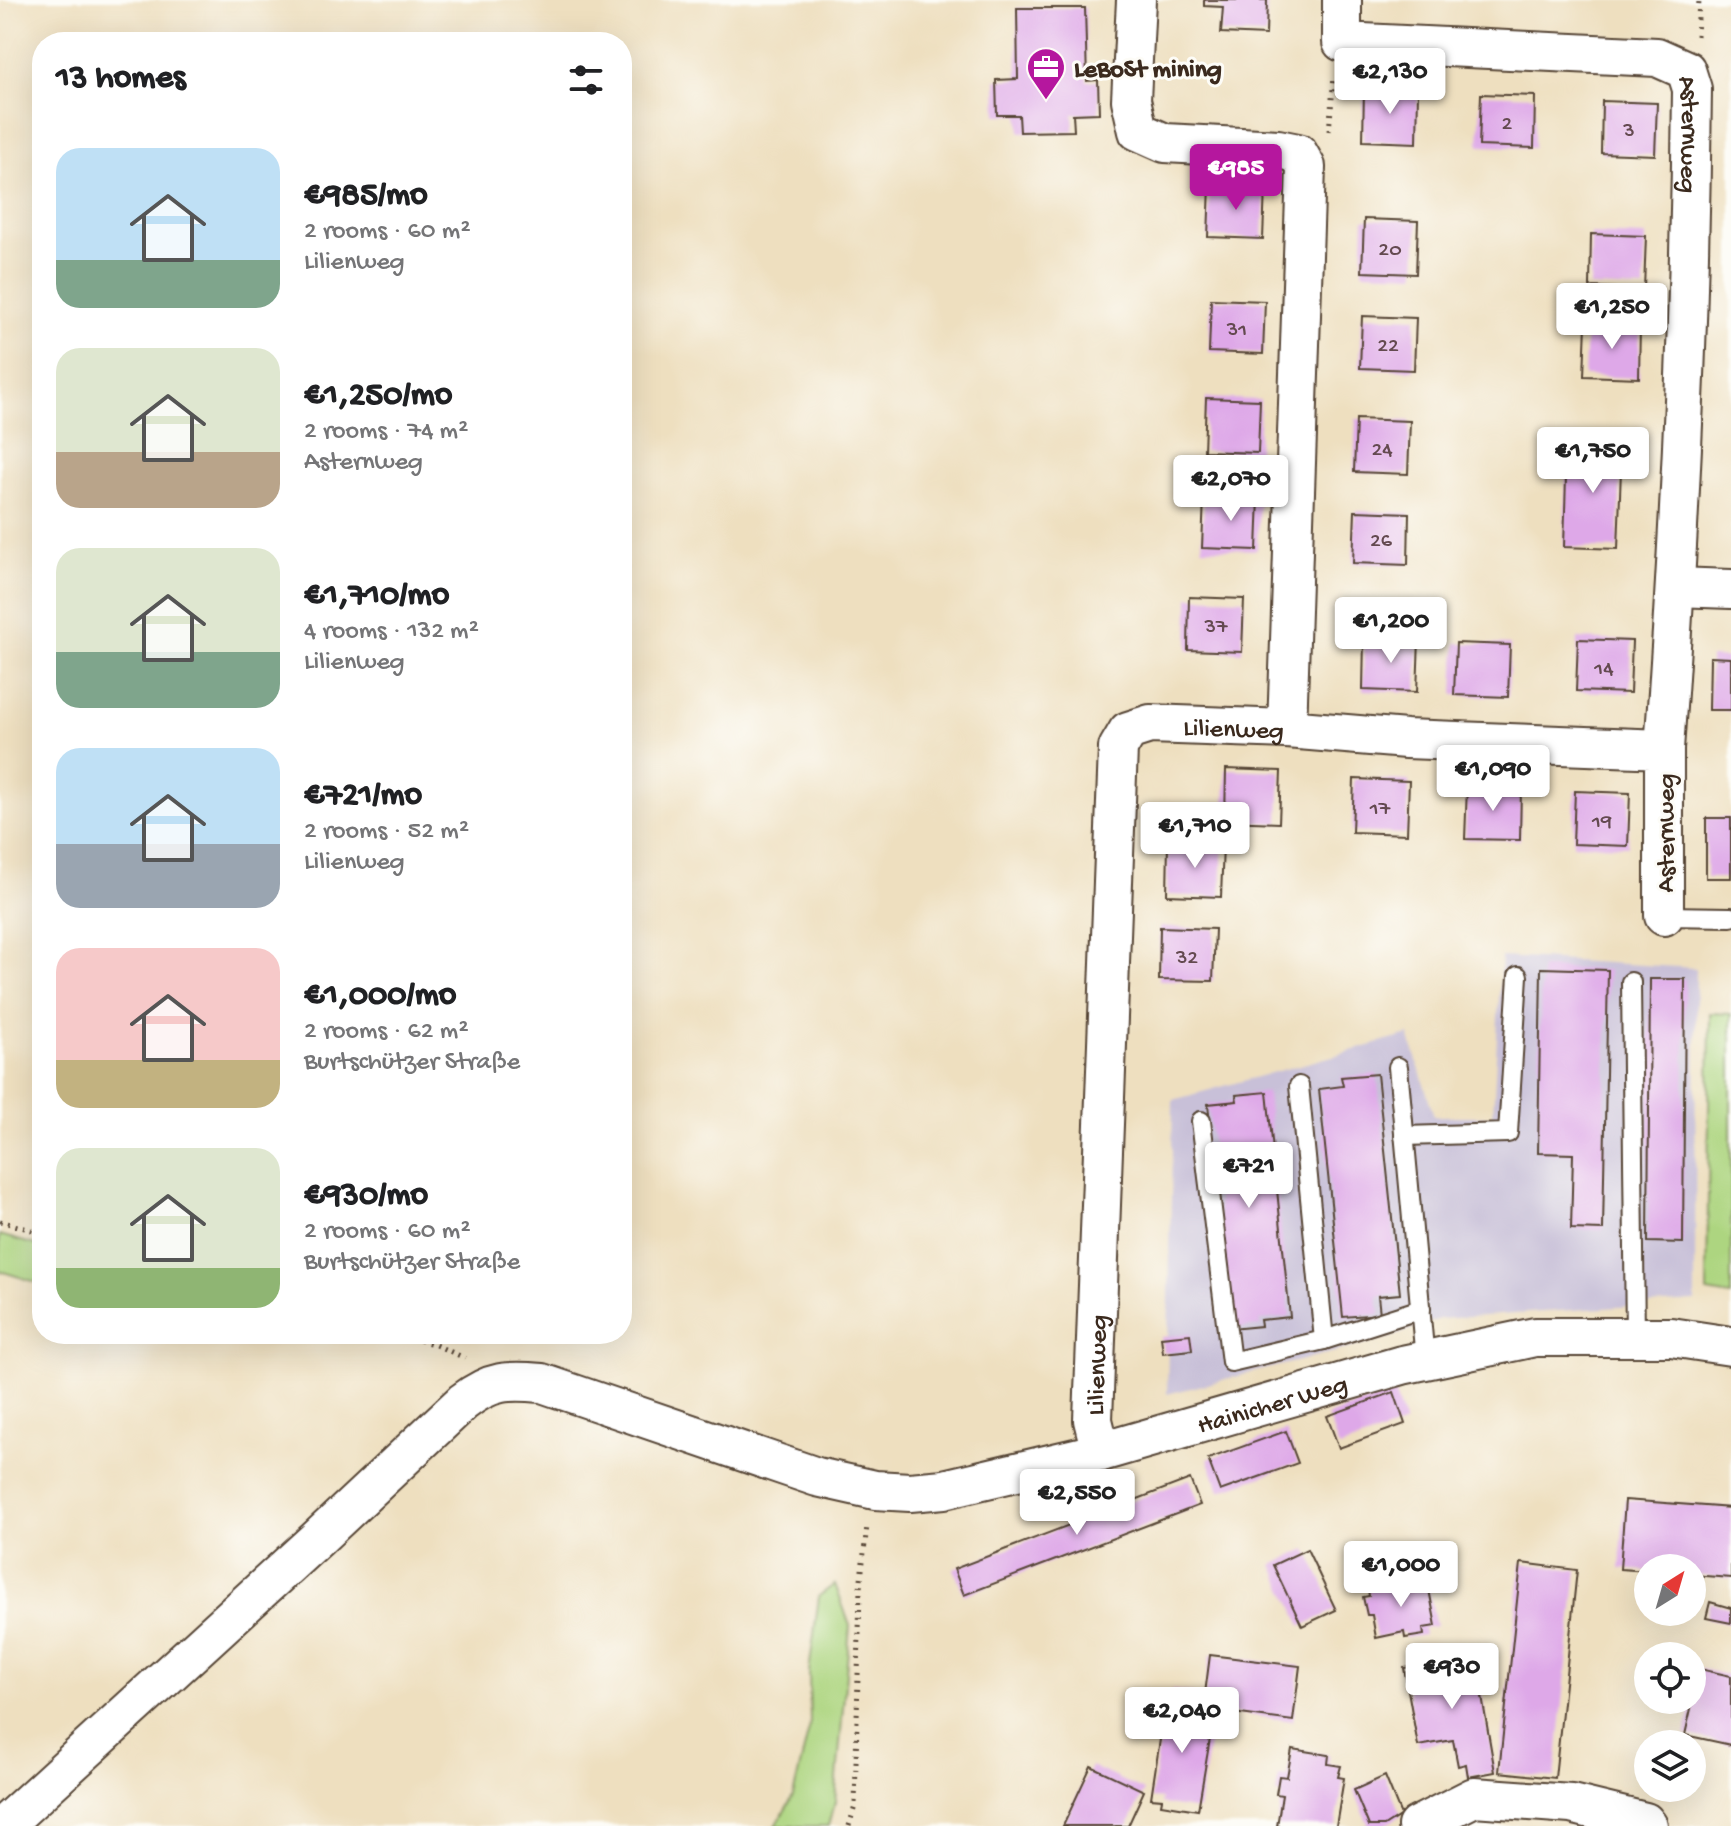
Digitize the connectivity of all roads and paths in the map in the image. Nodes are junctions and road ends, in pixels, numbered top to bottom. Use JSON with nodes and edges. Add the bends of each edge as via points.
{"nodes":[{"id":1,"x":1136,"y":0,"type":"edge"},
{"id":2,"x":1342,"y":0,"type":"edge"},
{"id":3,"x":1342,"y":42,"type":"junction"},
{"id":4,"x":1306,"y":167,"type":"junction"},
{"id":5,"x":1676,"y":587,"type":"junction"},
{"id":6,"x":1731,"y":589,"type":"edge"},
{"id":7,"x":1287,"y":729,"type":"junction"},
{"id":8,"x":1664,"y":749,"type":"junction"},
{"id":9,"x":1664,"y":916,"type":"joint"},
{"id":10,"x":1731,"y":917,"type":"edge"},
{"id":11,"x":1518,"y":976,"type":"dead end"},
{"id":12,"x":1631,"y":982,"type":"dead end"},
{"id":13,"x":1398,"y":1067,"type":"dead end"},
{"id":14,"x":1299,"y":1086,"type":"dead end"},
{"id":15,"x":1201,"y":1121,"type":"dead end"},
{"id":16,"x":1404,"y":1136,"type":"junction"},
{"id":17,"x":0,"y":1221,"type":"edge"},
{"id":18,"x":32,"y":1230,"type":"edge"},
{"id":19,"x":1421,"y":1309,"type":"junction"},
{"id":20,"x":1635,"y":1338,"type":"junction"},
{"id":21,"x":1324,"y":1340,"type":"junction"},
{"id":22,"x":433,"y":1344,"type":"edge"},
{"id":23,"x":1731,"y":1346,"type":"edge"},
{"id":24,"x":1425,"y":1360,"type":"junction"},
{"id":25,"x":498,"y":1382,"type":"junction"},
{"id":26,"x":1101,"y":1452,"type":"junction"},
{"id":27,"x":875,"y":1490,"type":"junction"},
{"id":28,"x":3,"y":1826,"type":"edge"},
{"id":29,"x":849,"y":1826,"type":"edge"},
{"id":30,"x":1417,"y":1826,"type":"edge"},
{"id":31,"x":1648,"y":1826,"type":"edge"}],
"edges":[{"from":1,"to":4,"type":"street","via":[[1131,100],[1138,131],[1165,143],[1298,153]]},
{"from":2,"to":3,"type":"street"},
{"from":3,"to":4,"type":"path","via":[[1335,60],[1329,133]]},
{"from":3,"to":5,"type":"street","name":"Asternweg","via":[[1657,57],[1686,70],[1692,89],[1691,212]]},
{"from":4,"to":7,"type":"street","name":"Lilienweg"},
{"from":5,"to":6,"type":"street"},
{"from":5,"to":8,"type":"street","name":"Asternweg"},
{"from":7,"to":8,"type":"street","name":"Asternweg"},
{"from":7,"to":26,"type":"street","name":"Lilienweg","via":[[1150,724],[1128,731],[1118,748],[1093,1420]]},
{"from":8,"to":9,"type":"street","name":"Asternweg"},
{"from":9,"to":10,"type":"lane"},
{"from":11,"to":16,"type":"lane","via":[[1508,1133]]},
{"from":12,"to":20,"type":"lane"},
{"from":13,"to":16,"type":"lane"},
{"from":14,"to":21,"type":"lane"},
{"from":15,"to":21,"type":"lane","via":[[1231,1362]]},
{"from":16,"to":19,"type":"lane"},
{"from":17,"to":18,"type":"path"},
{"from":19,"to":21,"type":"lane"},
{"from":19,"to":24,"type":"lane"},
{"from":20,"to":23,"type":"street","name":"Hainicher Weg"},
{"from":20,"to":24,"type":"street","name":"Hainicher Weg","via":[[1535,1337]]},
{"from":22,"to":25,"type":"path","via":[[474,1362]]},
{"from":24,"to":26,"type":"street","name":"Hainicher Weg"},
{"from":25,"to":27,"type":"street","name":"Hainicher Weg","via":[[542,1383],[817,1477]]},
{"from":25,"to":28,"type":"street","via":[[463,1402]]},
{"from":26,"to":27,"type":"street","name":"Hainicher Weg","via":[[944,1489]]},
{"from":27,"to":29,"type":"path","via":[[860,1588],[855,1806]]},
{"from":30,"to":31,"type":"street","via":[[1474,1797],[1571,1804]]}]}
